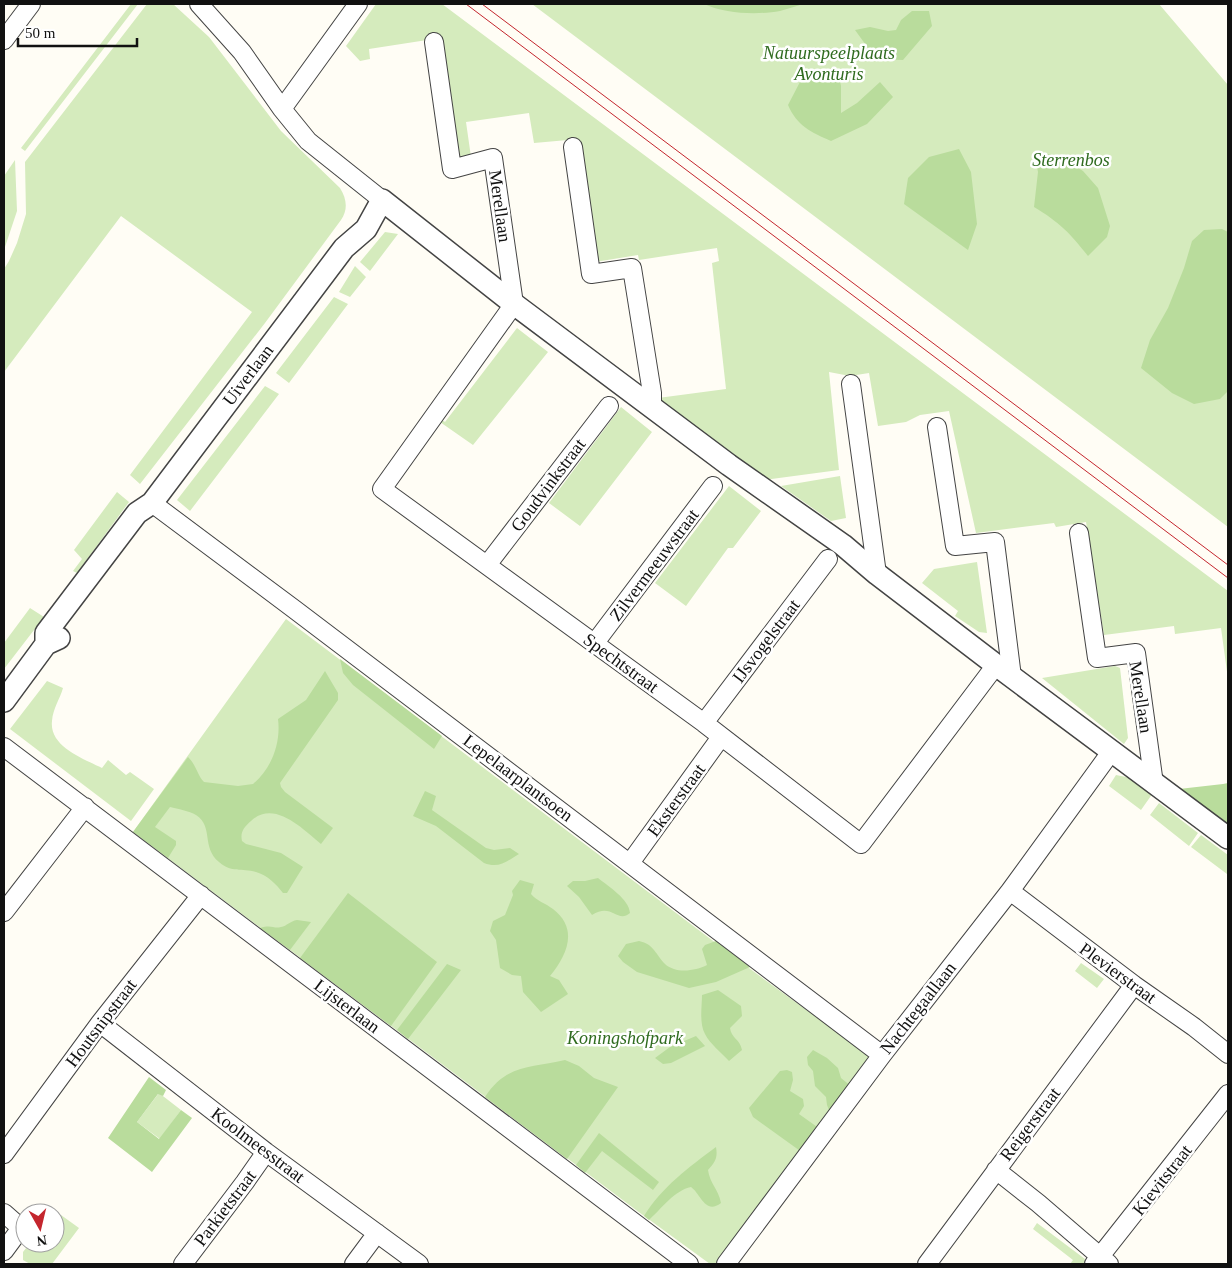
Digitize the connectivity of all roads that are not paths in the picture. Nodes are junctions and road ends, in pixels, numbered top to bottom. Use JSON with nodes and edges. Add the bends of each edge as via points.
{"nodes":[{"id":1,"x":31,"y":4,"type":"edge"},
{"id":2,"x":199,"y":4,"type":"edge"},
{"id":3,"x":358,"y":4,"type":"edge"},
{"id":4,"x":4,"y":40,"type":"edge"},
{"id":5,"x":434,"y":42,"type":"dead end"},
{"id":6,"x":282,"y":109,"type":"junction"},
{"id":7,"x":573,"y":146,"type":"dead end"},
{"id":8,"x":382,"y":200,"type":"junction"},
{"id":9,"x":514,"y":304,"type":"junction"},
{"id":10,"x":851,"y":384,"type":"dead end"},
{"id":11,"x":609,"y":406,"type":"dead end"},
{"id":12,"x":652,"y":406,"type":"junction"},
{"id":13,"x":937,"y":427,"type":"dead end"},
{"id":14,"x":713,"y":486,"type":"dead end"},
{"id":15,"x":152,"y":503,"type":"junction"},
{"id":16,"x":1079,"y":532,"type":"dead end"},
{"id":17,"x":828,"y":559,"type":"dead end"},
{"id":18,"x":487,"y":565,"type":"junction"},
{"id":19,"x":877,"y":574,"type":"junction"},
{"id":20,"x":594,"y":644,"type":"junction"},
{"id":21,"x":1004,"y":671,"type":"junction"},
{"id":22,"x":4,"y":701,"type":"edge"},
{"id":23,"x":704,"y":723,"type":"junction"},
{"id":24,"x":721,"y":737,"type":"junction"},
{"id":25,"x":4,"y":747,"type":"edge"},
{"id":26,"x":1111,"y":752,"type":"junction"},
{"id":27,"x":1154,"y":784,"type":"junction"},
{"id":28,"x":84,"y":807,"type":"junction"},
{"id":29,"x":1228,"y":838,"type":"edge"},
{"id":30,"x":630,"y":863,"type":"junction"},
{"id":31,"x":1010,"y":891,"type":"junction"},
{"id":32,"x":201,"y":895,"type":"junction"},
{"id":33,"x":4,"y":912,"type":"edge"},
{"id":34,"x":1134,"y":985,"type":"junction"},
{"id":35,"x":100,"y":1023,"type":"junction"},
{"id":36,"x":1228,"y":1054,"type":"edge"},
{"id":37,"x":882,"y":1055,"type":"junction"},
{"id":38,"x":1228,"y":1094,"type":"edge"},
{"id":39,"x":266,"y":1152,"type":"junction"},
{"id":40,"x":4,"y":1154,"type":"edge"},
{"id":41,"x":996,"y":1170,"type":"junction"},
{"id":42,"x":4,"y":1214,"type":"edge"},
{"id":43,"x":377,"y":1233,"type":"junction"},
{"id":44,"x":4,"y":1251,"type":"edge"},
{"id":45,"x":1101,"y":1262,"type":"edge"},
{"id":46,"x":183,"y":1264,"type":"edge"},
{"id":47,"x":354,"y":1264,"type":"edge"},
{"id":48,"x":419,"y":1264,"type":"edge"},
{"id":49,"x":689,"y":1264,"type":"edge"},
{"id":50,"x":726,"y":1264,"type":"edge"},
{"id":51,"x":927,"y":1264,"type":"edge"}],
"edges":[{"from":1,"to":4,"type":"street"},
{"from":2,"to":6,"type":"street","via":[[242,52]]},
{"from":3,"to":6,"type":"street"},
{"from":5,"to":9,"type":"street","name":"Merellaan","via":[[452,169],[493,158]]},
{"from":6,"to":8,"type":"street","via":[[308,141]]},
{"from":7,"to":12,"type":"street","via":[[591,274],[632,268]]},
{"from":8,"to":9,"type":"street"},
{"from":8,"to":15,"type":"street","name":"Uiverlaan","via":[[366,230],[344,248]]},
{"from":9,"to":12,"type":"street"},
{"from":9,"to":18,"type":"street","name":"Spechtstraat","via":[[382,489]]},
{"from":10,"to":19,"type":"street"},
{"from":11,"to":18,"type":"street","name":"Goudvinkstraat"},
{"from":12,"to":19,"type":"street","via":[[843,545]]},
{"from":13,"to":21,"type":"street","via":[[954,546],[995,542]]},
{"from":14,"to":20,"type":"street","name":"Zilvermeeuwstraat"},
{"from":15,"to":22,"type":"street","name":"Uiverlaan","via":[[147,520],[132,542],[58,638],[46,644]]},
{"from":15,"to":30,"type":"street","name":"Lepelaarplantsoen"},
{"from":16,"to":27,"type":"street","name":"Merellaan","via":[[1097,658],[1136,653]]},
{"from":17,"to":23,"type":"street","name":"IJsvogelstraat"},
{"from":18,"to":20,"type":"street","name":"Spechtstraat"},
{"from":19,"to":21,"type":"street"},
{"from":20,"to":23,"type":"street","name":"Spechtstraat"},
{"from":21,"to":24,"type":"street","name":"Spechtstraat","via":[[861,844]]},
{"from":21,"to":26,"type":"street"},
{"from":23,"to":24,"type":"street","name":"Spechtstraat"},
{"from":24,"to":30,"type":"street","name":"Eksterstraat"},
{"from":25,"to":28,"type":"street","name":"Lijsterlaan"},
{"from":26,"to":27,"type":"street"},
{"from":26,"to":31,"type":"street","name":"Nachtegaallaan"},
{"from":27,"to":29,"type":"street"},
{"from":28,"to":32,"type":"street","name":"Lijsterlaan"},
{"from":28,"to":33,"type":"street"},
{"from":30,"to":37,"type":"street","name":"Lepelaarplantsoen"},
{"from":31,"to":34,"type":"street","name":"Plevierstraat"},
{"from":31,"to":37,"type":"street","name":"Nachtegaallaan"},
{"from":32,"to":35,"type":"street","name":"Houtsnipstraat"},
{"from":32,"to":49,"type":"street","name":"Lijsterlaan"},
{"from":34,"to":36,"type":"street","name":"Plevierstraat"},
{"from":34,"to":41,"type":"street","name":"Reigerstraat"},
{"from":35,"to":39,"type":"street","name":"Koolmeesstraat"},
{"from":35,"to":40,"type":"street","name":"Houtsnipstraat"},
{"from":37,"to":50,"type":"street","name":"Nachtegaallaan"},
{"from":38,"to":45,"type":"street","name":"Kievitstraat"},
{"from":39,"to":43,"type":"street","name":"Koolmeesstraat"},
{"from":39,"to":46,"type":"street","name":"Parkietstraat"},
{"from":41,"to":45,"type":"street","via":[[1038,1203]]},
{"from":41,"to":51,"type":"street","name":"Reigerstraat"},
{"from":42,"to":44,"type":"street","via":[[21,1228]]},
{"from":43,"to":47,"type":"street"},
{"from":43,"to":48,"type":"street","name":"Koolmeesstraat"}]}
